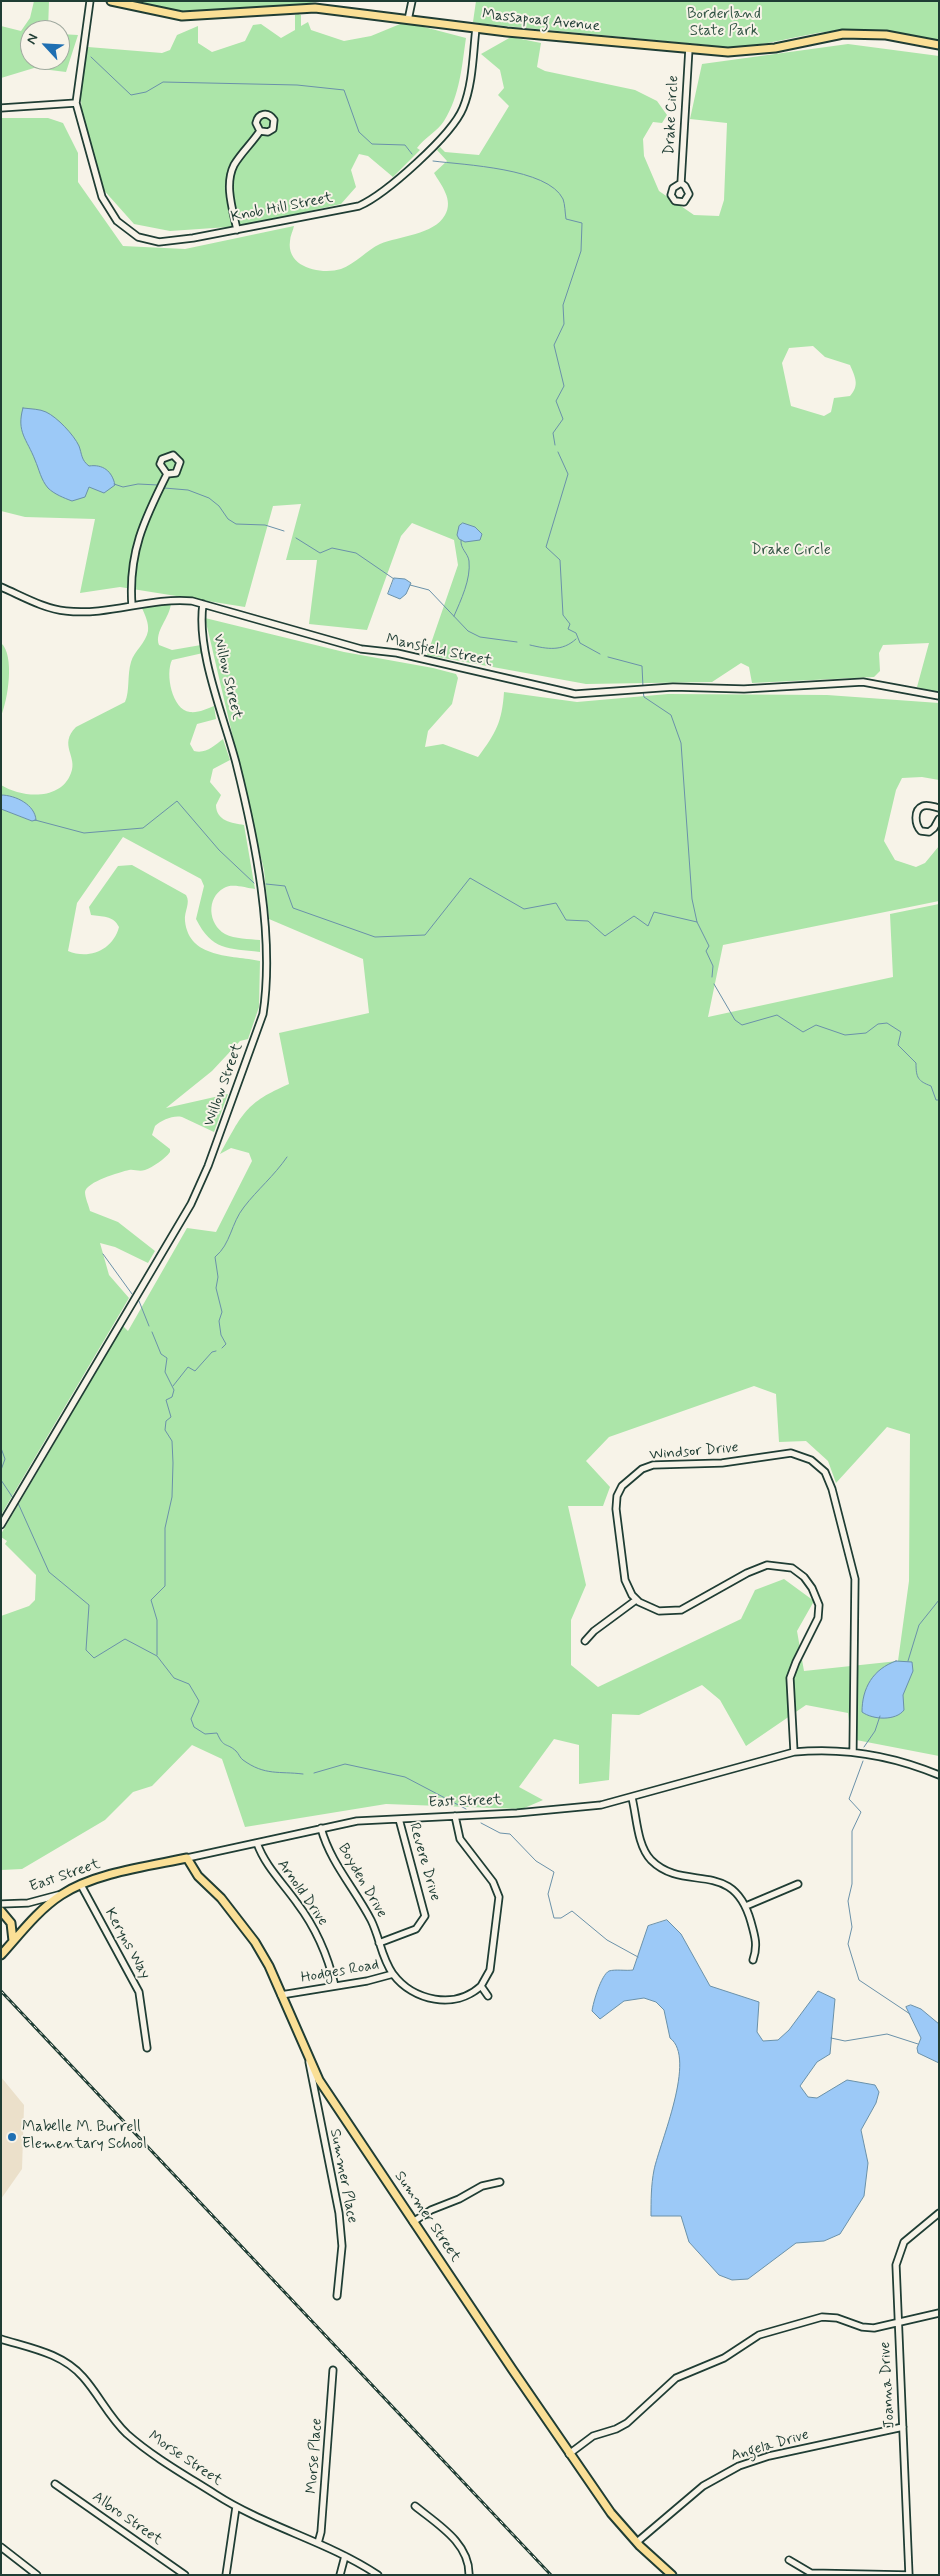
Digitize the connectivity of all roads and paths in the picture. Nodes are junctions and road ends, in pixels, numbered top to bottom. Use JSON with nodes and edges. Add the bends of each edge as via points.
{"nodes":[{"id":1,"x":90,"y":1,"type":"edge"},
{"id":2,"x":111,"y":1,"type":"edge"},
{"id":3,"x":412,"y":1,"type":"edge"},
{"id":4,"x":408,"y":20,"type":"junction"},
{"id":5,"x":476,"y":28,"type":"junction"},
{"id":6,"x":939,"y":45,"type":"edge"},
{"id":7,"x":689,"y":48,"type":"junction"},
{"id":8,"x":76,"y":103,"type":"junction"},
{"id":9,"x":1,"y":108,"type":"edge"},
{"id":10,"x":260,"y":131,"type":"dead end"},
{"id":11,"x":681,"y":183,"type":"dead end"},
{"id":12,"x":237,"y":230,"type":"junction"},
{"id":13,"x":167,"y":474,"type":"dead end"},
{"id":14,"x":1,"y":588,"type":"edge"},
{"id":15,"x":203,"y":604,"type":"junction"},
{"id":16,"x":132,"y":606,"type":"junction"},
{"id":17,"x":939,"y":696,"type":"edge"},
{"id":18,"x":939,"y":808,"type":"edge"},
{"id":19,"x":939,"y":819,"type":"edge"},
{"id":20,"x":1,"y":1526,"type":"edge"},
{"id":21,"x":636,"y":1600,"type":"junction"},
{"id":22,"x":585,"y":1640,"type":"dead end"},
{"id":23,"x":853,"y":1750,"type":"junction"},
{"id":24,"x":794,"y":1752,"type":"junction"},
{"id":25,"x":939,"y":1775,"type":"edge"},
{"id":26,"x":632,"y":1798,"type":"junction"},
{"id":27,"x":455,"y":1816,"type":"junction"},
{"id":28,"x":399,"y":1819,"type":"junction"},
{"id":29,"x":321,"y":1828,"type":"junction"},
{"id":30,"x":257,"y":1843,"type":"junction"},
{"id":31,"x":187,"y":1858,"type":"junction"},
{"id":32,"x":798,"y":1884,"type":"dead end"},
{"id":33,"x":81,"y":1885,"type":"junction"},
{"id":34,"x":62,"y":1894,"type":"junction"},
{"id":35,"x":1,"y":1904,"type":"edge"},
{"id":36,"x":746,"y":1906,"type":"junction"},
{"id":37,"x":1,"y":1911,"type":"edge"},
{"id":38,"x":12,"y":1942,"type":"junction"},
{"id":39,"x":379,"y":1943,"type":"junction"},
{"id":40,"x":1,"y":1955,"type":"edge"},
{"id":41,"x":753,"y":1960,"type":"dead end"},
{"id":42,"x":393,"y":1974,"type":"junction"},
{"id":43,"x":335,"y":1986,"type":"junction"},
{"id":44,"x":481,"y":1986,"type":"junction"},
{"id":45,"x":281,"y":1995,"type":"junction"},
{"id":46,"x":488,"y":1996,"type":"dead end"},
{"id":47,"x":147,"y":2048,"type":"dead end"},
{"id":48,"x":309,"y":2061,"type":"junction"},
{"id":49,"x":500,"y":2182,"type":"dead end"},
{"id":50,"x":939,"y":2213,"type":"edge"},
{"id":51,"x":414,"y":2222,"type":"junction"},
{"id":52,"x":337,"y":2296,"type":"dead end"},
{"id":53,"x":939,"y":2313,"type":"edge"},
{"id":54,"x":898,"y":2322,"type":"junction"},
{"id":55,"x":1,"y":2340,"type":"edge"},
{"id":56,"x":333,"y":2370,"type":"dead end"},
{"id":57,"x":903,"y":2427,"type":"junction"},
{"id":58,"x":569,"y":2454,"type":"junction"},
{"id":59,"x":55,"y":2484,"type":"dead end"},
{"id":60,"x":415,"y":2506,"type":"dead end"},
{"id":61,"x":236,"y":2507,"type":"junction"},
{"id":62,"x":637,"y":2542,"type":"junction"},
{"id":63,"x":318,"y":2543,"type":"junction"},
{"id":64,"x":1,"y":2547,"type":"edge"},
{"id":65,"x":346,"y":2556,"type":"junction"},
{"id":66,"x":789,"y":2560,"type":"dead end"},
{"id":67,"x":37,"y":2575,"type":"edge"},
{"id":68,"x":185,"y":2575,"type":"edge"},
{"id":69,"x":226,"y":2575,"type":"edge"},
{"id":70,"x":340,"y":2575,"type":"edge"},
{"id":71,"x":378,"y":2575,"type":"edge"},
{"id":72,"x":469,"y":2575,"type":"edge"},
{"id":73,"x":672,"y":2575,"type":"edge"},
{"id":74,"x":909,"y":2575,"type":"edge"}],
"edges":[{"from":1,"to":8,"type":"street"},
{"from":2,"to":4,"type":"main road","name":"Massapoag Avenue","via":[[182,16],[315,8]]},
{"from":3,"to":4,"type":"street"},
{"from":4,"to":5,"type":"main road","name":"Massapoag Avenue"},
{"from":5,"to":7,"type":"main road","name":"Massapoag Avenue"},
{"from":5,"to":12,"type":"street","name":"Knob Hill Street","via":[[464,106],[455,123],[370,201],[359,206]]},
{"from":6,"to":7,"type":"main road","name":"Massapoag Avenue","via":[[851,34],[748,52]]},
{"from":7,"to":11,"type":"street","name":"Drake Circle"},
{"from":8,"to":9,"type":"street"},
{"from":8,"to":12,"type":"street","name":"Knob Hill Street","via":[[102,198],[117,221],[138,237],[158,242]]},
{"from":10,"to":12,"type":"street","via":[[230,176]]},
{"from":13,"to":16,"type":"street","via":[[139,533]]},
{"from":14,"to":16,"type":"street","name":"Mansfield Street","via":[[67,611],[96,612]]},
{"from":15,"to":16,"type":"street","name":"Mansfield Street","via":[[171,599]]},
{"from":15,"to":17,"type":"street","name":"Mansfield Street","via":[[361,650],[397,653],[575,694],[863,682]]},
{"from":15,"to":20,"type":"street","name":"Willow Street","via":[[208,663],[236,763],[258,865],[266,958],[263,1014],[208,1166],[190,1204]]},
{"from":18,"to":19,"type":"street","via":[[921,807],[917,813],[917,824],[921,831],[929,832]]},
{"from":21,"to":22,"type":"street"},
{"from":21,"to":23,"type":"street","name":"Windsor Drive","via":[[625,1580],[616,1509],[622,1486],[635,1473],[653,1466],[722,1463],[786,1454],[797,1454],[811,1460],[829,1480],[855,1579]]},
{"from":21,"to":24,"type":"street","via":[[659,1611],[681,1610],[767,1565],[786,1566],[804,1577],[812,1588],[819,1612],[816,1626],[790,1678]]},
{"from":23,"to":24,"type":"street","name":"East Street"},
{"from":23,"to":25,"type":"street","name":"East Street","via":[[884,1756]]},
{"from":24,"to":26,"type":"street","name":"East Street"},
{"from":26,"to":27,"type":"street","name":"East Street","via":[[576,1809]]},
{"from":26,"to":36,"type":"street","via":[[642,1846],[652,1861],[668,1871],[714,1880],[729,1887]]},
{"from":27,"to":28,"type":"street","name":"East Street"},
{"from":27,"to":44,"type":"street","via":[[460,1839],[493,1882],[499,1897],[490,1970]]},
{"from":28,"to":29,"type":"street","name":"East Street","via":[[357,1821]]},
{"from":28,"to":39,"type":"street","name":"Revere Drive","via":[[425,1916],[416,1929]]},
{"from":29,"to":30,"type":"street","name":"East Street"},
{"from":29,"to":39,"type":"street","name":"Boyden Drive","via":[[329,1852],[363,1906]]},
{"from":30,"to":31,"type":"street","name":"East Street"},
{"from":30,"to":43,"type":"street","name":"Arnold Drive","via":[[266,1864],[315,1931]]},
{"from":31,"to":33,"type":"main road","name":"East Street"},
{"from":31,"to":45,"type":"main road","name":"Summer Street","via":[[198,1876],[247,1929],[269,1966]]},
{"from":32,"to":36,"type":"street"},
{"from":33,"to":34,"type":"main road","name":"East Street"},
{"from":33,"to":47,"type":"street","name":"Keryns Way","via":[[136,1986]]},
{"from":34,"to":35,"type":"street","name":"East Street","via":[[28,1903]]},
{"from":34,"to":38,"type":"main road"},
{"from":36,"to":41,"type":"street","via":[[757,1945]]},
{"from":37,"to":38,"type":"main road","via":[[11,1923]]},
{"from":38,"to":40,"type":"main road"},
{"from":39,"to":42,"type":"street","name":"Boyden Drive"},
{"from":42,"to":43,"type":"street","name":"Hodges Road"},
{"from":42,"to":44,"type":"street","name":"Hodges Road","via":[[424,1997],[442,2001],[476,1991]]},
{"from":43,"to":45,"type":"street","name":"Hodges Road"},
{"from":44,"to":46,"type":"street"},
{"from":45,"to":48,"type":"main road","name":"Summer Street"},
{"from":48,"to":51,"type":"main road","name":"Summer Street"},
{"from":48,"to":52,"type":"street","name":"Summer Place","via":[[339,2212],[342,2246]]},
{"from":49,"to":51,"type":"street","via":[[482,2186],[431,2210]]},
{"from":50,"to":54,"type":"street","name":"Joanna Drive","via":[[908,2238],[898,2253]]},
{"from":51,"to":58,"type":"main road","name":"Summer Street"},
{"from":53,"to":54,"type":"street"},
{"from":54,"to":57,"type":"street","name":"Joanna Drive"},
{"from":54,"to":58,"type":"street","via":[[868,2328],[837,2318],[822,2317],[756,2336],[717,2362],[676,2378],[624,2425],[594,2436]]},
{"from":55,"to":61,"type":"street","name":"Morse Street","via":[[64,2360],[83,2376],[126,2433]]},
{"from":56,"to":63,"type":"street","name":"Morse Place"},
{"from":57,"to":62,"type":"street","name":"Angela Drive","via":[[769,2456],[739,2466],[702,2486]]},
{"from":57,"to":74,"type":"street","name":"Joanna Drive"},
{"from":58,"to":62,"type":"main road","name":"Summer Street","via":[[602,2501]]},
{"from":59,"to":68,"type":"street","name":"Albro Street"},
{"from":60,"to":72,"type":"street","via":[[459,2544],[468,2561]]},
{"from":61,"to":63,"type":"street","name":"Morse Street"},
{"from":61,"to":69,"type":"street"},
{"from":62,"to":73,"type":"main road","name":"Summer Street"},
{"from":63,"to":65,"type":"street","name":"Morse Street"},
{"from":64,"to":67,"type":"street"},
{"from":65,"to":70,"type":"street"},
{"from":65,"to":71,"type":"street","name":"Morse Street"},
{"from":66,"to":74,"type":"street","via":[[811,2573]]}]}
